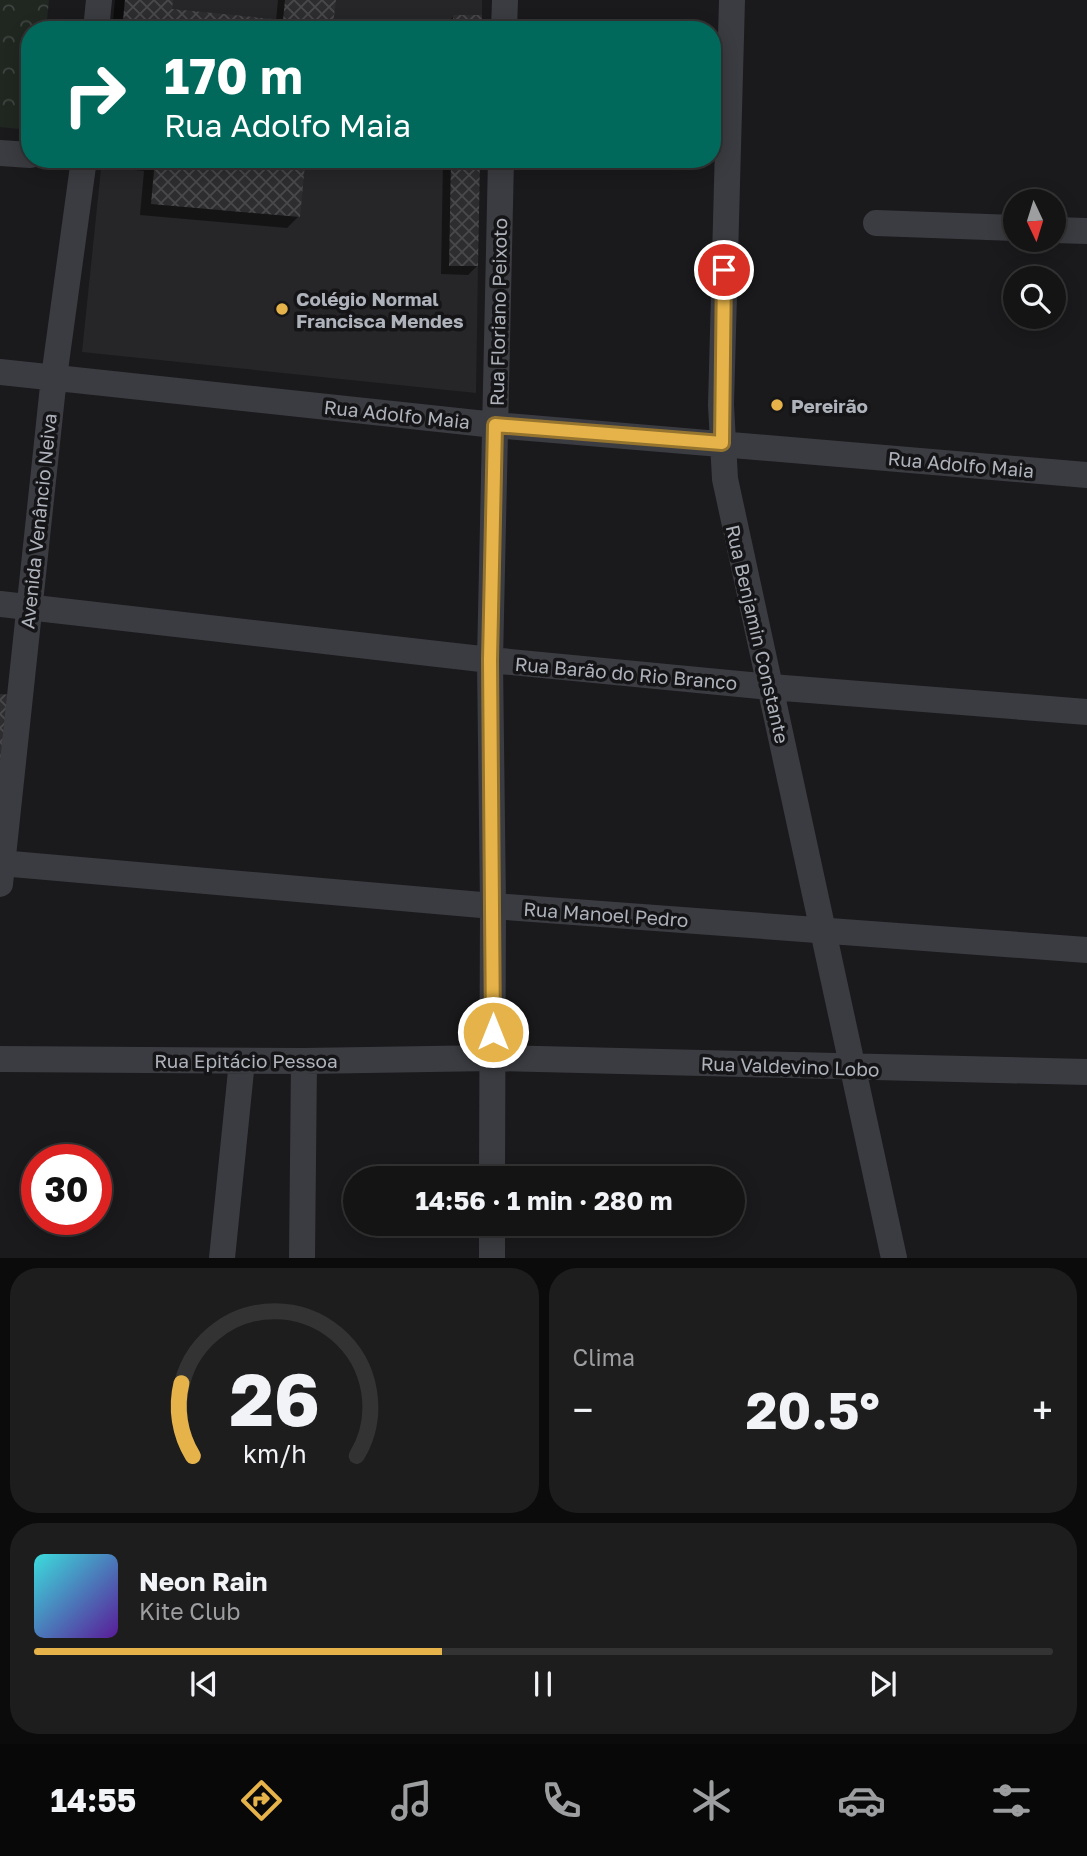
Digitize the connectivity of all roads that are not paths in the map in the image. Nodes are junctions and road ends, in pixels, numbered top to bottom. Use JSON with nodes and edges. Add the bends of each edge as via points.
{"nodes":[{"id":1,"x":99,"y":0,"type":"edge"},
{"id":2,"x":505,"y":0,"type":"edge"},
{"id":3,"x":732,"y":0,"type":"edge"},
{"id":4,"x":97,"y":21,"type":"edge"},
{"id":5,"x":504,"y":21,"type":"edge"},
{"id":6,"x":0,"y":153,"type":"edge"},
{"id":7,"x":21,"y":154,"type":"edge"},
{"id":8,"x":83,"y":168,"type":"edge"},
{"id":9,"x":501,"y":168,"type":"edge"},
{"id":10,"x":876,"y":223,"type":"dead end"},
{"id":11,"x":1003,"y":228,"type":"edge"},
{"id":12,"x":1066,"y":230,"type":"edge"},
{"id":13,"x":1087,"y":231,"type":"edge"},
{"id":14,"x":0,"y":372,"type":"edge"},
{"id":15,"x":54,"y":377,"type":"junction"},
{"id":16,"x":495,"y":425,"type":"junction"},
{"id":17,"x":722,"y":443,"type":"junction"},
{"id":18,"x":1087,"y":475,"type":"edge"},
{"id":19,"x":0,"y":604,"type":"edge"},
{"id":20,"x":29,"y":607,"type":"junction"},
{"id":21,"x":490,"y":660,"type":"junction"},
{"id":22,"x":771,"y":687,"type":"junction"},
{"id":23,"x":1087,"y":712,"type":"edge"},
{"id":24,"x":1,"y":870,"type":"edge"},
{"id":25,"x":493,"y":906,"type":"junction"},
{"id":26,"x":823,"y":929,"type":"junction"},
{"id":27,"x":1087,"y":950,"type":"edge"},
{"id":28,"x":493,"y":1058,"type":"junction"},
{"id":29,"x":0,"y":1059,"type":"edge"},
{"id":30,"x":242,"y":1061,"type":"junction"},
{"id":31,"x":304,"y":1061,"type":"junction"},
{"id":32,"x":853,"y":1068,"type":"junction"},
{"id":33,"x":1085,"y":1078,"type":"edge"},
{"id":34,"x":492,"y":1166,"type":"edge"},
{"id":35,"x":492,"y":1236,"type":"edge"},
{"id":36,"x":222,"y":1258,"type":"edge"},
{"id":37,"x":302,"y":1258,"type":"edge"},
{"id":38,"x":492,"y":1258,"type":"edge"},
{"id":39,"x":894,"y":1258,"type":"edge"}],
"edges":[{"from":1,"to":4,"type":"street"},
{"from":2,"to":5,"type":"street"},
{"from":3,"to":17,"type":"street","name":"Rua Benjamin Constante"},
{"from":6,"to":7,"type":"street"},
{"from":8,"to":15,"type":"street","name":"Avenida Venâncio Neiva"},
{"from":9,"to":16,"type":"street","name":"Rua Floriano Peixoto"},
{"from":10,"to":11,"type":"street"},
{"from":12,"to":13,"type":"street"},
{"from":14,"to":15,"type":"street","name":"Rua Adolfo Maia"},
{"from":15,"to":16,"type":"street","name":"Rua Adolfo Maia"},
{"from":15,"to":20,"type":"street","name":"Avenida Venâncio Neiva"},
{"from":16,"to":17,"type":"street","name":"Rua Adolfo Maia"},
{"from":16,"to":21,"type":"street","name":"Rua Floriano Peixoto"},
{"from":17,"to":18,"type":"street","name":"Rua Adolfo Maia"},
{"from":17,"to":22,"type":"street","name":"Rua Benjamin Constante","via":[[730,511]]},
{"from":19,"to":20,"type":"street","name":"Rua Barão do Rio Branco"},
{"from":20,"to":21,"type":"street","name":"Rua Barão do Rio Branco"},
{"from":20,"to":24,"type":"street","name":"Avenida Venâncio Neiva"},
{"from":21,"to":22,"type":"street","name":"Rua Barão do Rio Branco"},
{"from":21,"to":25,"type":"street","name":"Rua Floriano Peixoto"},
{"from":22,"to":23,"type":"street","name":"Rua Barão do Rio Branco"},
{"from":22,"to":26,"type":"street","name":"Rua Benjamin Constante"},
{"from":24,"to":25,"type":"street","name":"Rua Manoel Pedro"},
{"from":25,"to":26,"type":"street","name":"Rua Manoel Pedro"},
{"from":25,"to":28,"type":"street","name":"Rua Floriano Peixoto"},
{"from":26,"to":27,"type":"street","name":"Rua Manoel Pedro"},
{"from":26,"to":32,"type":"street","name":"Rua Benjamin Constante"},
{"from":28,"to":31,"type":"street","name":"Rua Epitácio Pessoa"},
{"from":28,"to":32,"type":"street","name":"Rua Valdevino Lobo"},
{"from":28,"to":34,"type":"street","name":"Rua Floriano Peixoto"},
{"from":29,"to":30,"type":"street","name":"Rua Epitácio Pessoa"},
{"from":30,"to":31,"type":"street","name":"Rua Epitácio Pessoa"},
{"from":30,"to":36,"type":"street"},
{"from":31,"to":37,"type":"street"},
{"from":32,"to":33,"type":"street","name":"Rua Valdevino Lobo"},
{"from":32,"to":39,"type":"street","name":"Rua Benjamin Constante"},
{"from":35,"to":38,"type":"street"}]}
